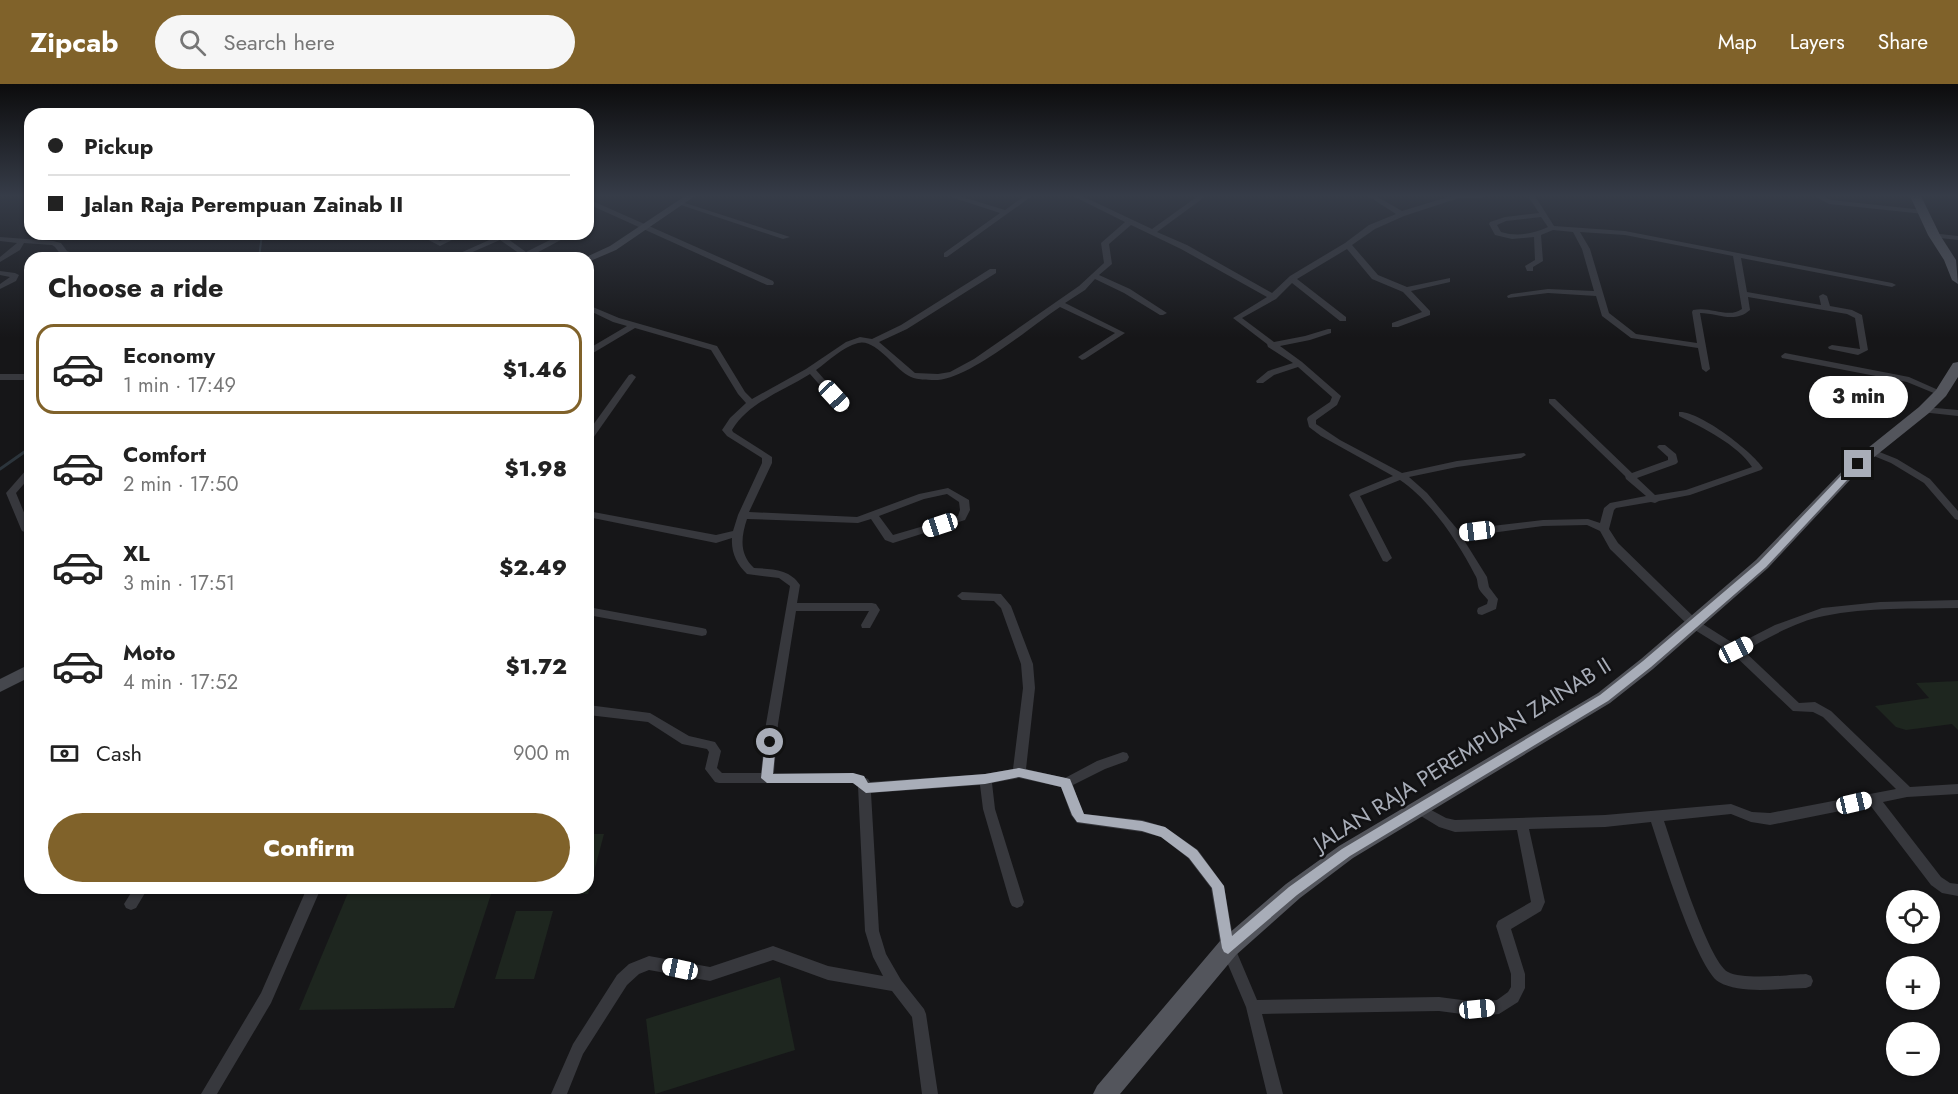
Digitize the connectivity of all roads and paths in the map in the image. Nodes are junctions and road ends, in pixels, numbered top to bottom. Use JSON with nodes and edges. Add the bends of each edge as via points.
{"nodes":[{"id":1,"x":20,"y":243,"type":"edge"},
{"id":2,"x":484,"y":243,"type":"edge"},
{"id":3,"x":549,"y":243,"type":"edge"},
{"id":4,"x":620,"y":243,"type":"edge"},
{"id":5,"x":681,"y":243,"type":"edge"},
{"id":6,"x":963,"y":243,"type":"edge"},
{"id":7,"x":1105,"y":243,"type":"edge"},
{"id":8,"x":1173,"y":243,"type":"edge"},
{"id":9,"x":1350,"y":243,"type":"edge"},
{"id":10,"x":1538,"y":243,"type":"edge"},
{"id":11,"x":1583,"y":243,"type":"edge"},
{"id":12,"x":1677,"y":243,"type":"edge"},
{"id":13,"x":1941,"y":243,"type":"edge"},
{"id":14,"x":1348,"y":245,"type":"junction"},
{"id":15,"x":466,"y":252,"type":"edge"},
{"id":16,"x":531,"y":252,"type":"edge"},
{"id":17,"x":947,"y":255,"type":"dead end"},
{"id":18,"x":1737,"y":255,"type":"junction"},
{"id":19,"x":594,"y":256,"type":"edge"},
{"id":20,"x":1953,"y":256,"type":"edge"},
{"id":21,"x":0,"y":260,"type":"edge"},
{"id":22,"x":1530,"y":269,"type":"dead end"},
{"id":23,"x":993,"y":271,"type":"dead end"},
{"id":24,"x":0,"y":273,"type":"edge"},
{"id":25,"x":1094,"y":276,"type":"junction"},
{"id":26,"x":1292,"y":279,"type":"junction"},
{"id":27,"x":1447,"y":280,"type":"dead end"},
{"id":28,"x":1958,"y":280,"type":"edge"},
{"id":29,"x":770,"y":283,"type":"dead end"},
{"id":30,"x":1892,"y":285,"type":"dead end"},
{"id":31,"x":0,"y":287,"type":"edge"},
{"id":32,"x":1406,"y":290,"type":"junction"},
{"id":33,"x":1599,"y":294,"type":"junction"},
{"id":34,"x":1744,"y":294,"type":"junction"},
{"id":35,"x":1511,"y":296,"type":"dead end"},
{"id":36,"x":1823,"y":296,"type":"dead end"},
{"id":37,"x":1273,"y":297,"type":"junction"},
{"id":38,"x":1060,"y":304,"type":"junction"},
{"id":39,"x":1826,"y":308,"type":"junction"},
{"id":40,"x":594,"y":309,"type":"edge"},
{"id":41,"x":1163,"y":313,"type":"dead end"},
{"id":42,"x":1343,"y":319,"type":"dead end"},
{"id":43,"x":1395,"y":325,"type":"dead end"},
{"id":44,"x":634,"y":326,"type":"junction"},
{"id":45,"x":1328,"y":331,"type":"dead end"},
{"id":46,"x":873,"y":342,"type":"junction"},
{"id":47,"x":1271,"y":345,"type":"junction"},
{"id":48,"x":1700,"y":346,"type":"junction"},
{"id":49,"x":1832,"y":347,"type":"dead end"},
{"id":50,"x":594,"y":349,"type":"edge"},
{"id":51,"x":1785,"y":356,"type":"dead end"},
{"id":52,"x":1082,"y":357,"type":"dead end"},
{"id":53,"x":1299,"y":364,"type":"junction"},
{"id":54,"x":1958,"y":366,"type":"edge"},
{"id":55,"x":1706,"y":369,"type":"dead end"},
{"id":56,"x":811,"y":370,"type":"junction"},
{"id":57,"x":0,"y":377,"type":"edge"},
{"id":58,"x":24,"y":377,"type":"edge"},
{"id":59,"x":632,"y":377,"type":"dead end"},
{"id":60,"x":1260,"y":381,"type":"dead end"},
{"id":61,"x":1941,"y":393,"type":"junction"},
{"id":62,"x":1552,"y":401,"type":"dead end"},
{"id":63,"x":752,"y":404,"type":"junction"},
{"id":64,"x":846,"y":408,"type":"dead end"},
{"id":65,"x":1924,"y":410,"type":"junction"},
{"id":66,"x":1958,"y":413,"type":"edge"},
{"id":67,"x":1682,"y":414,"type":"dead end"},
{"id":68,"x":594,"y":431,"type":"edge"},
{"id":69,"x":1662,"y":447,"type":"dead end"},
{"id":70,"x":1872,"y":452,"type":"junction"},
{"id":71,"x":1521,"y":455,"type":"dead end"},
{"id":72,"x":1399,"y":475,"type":"junction"},
{"id":73,"x":1629,"y":477,"type":"junction"},
{"id":74,"x":24,"y":478,"type":"edge"},
{"id":75,"x":1655,"y":500,"type":"junction"},
{"id":76,"x":743,"y":514,"type":"junction"},
{"id":77,"x":874,"y":516,"type":"junction"},
{"id":78,"x":1958,"y":517,"type":"edge"},
{"id":79,"x":594,"y":518,"type":"edge"},
{"id":80,"x":24,"y":524,"type":"edge"},
{"id":81,"x":1604,"y":529,"type":"junction"},
{"id":82,"x":736,"y":534,"type":"junction"},
{"id":83,"x":1455,"y":534,"type":"junction"},
{"id":84,"x":1387,"y":558,"type":"dead end"},
{"id":85,"x":962,"y":596,"type":"dead end"},
{"id":86,"x":1958,"y":604,"type":"edge"},
{"id":87,"x":792,"y":607,"type":"junction"},
{"id":88,"x":1482,"y":611,"type":"dead end"},
{"id":89,"x":594,"y":612,"type":"edge"},
{"id":90,"x":1693,"y":623,"type":"junction"},
{"id":91,"x":866,"y":625,"type":"dead end"},
{"id":92,"x":702,"y":632,"type":"dead end"},
{"id":93,"x":1736,"y":650,"type":"junction"},
{"id":94,"x":24,"y":673,"type":"edge"},
{"id":95,"x":0,"y":686,"type":"edge"},
{"id":96,"x":594,"y":711,"type":"edge"},
{"id":97,"x":1123,"y":757,"type":"dead end"},
{"id":98,"x":1019,"y":772,"type":"junction"},
{"id":99,"x":767,"y":778,"type":"junction"},
{"id":100,"x":985,"y":779,"type":"junction"},
{"id":101,"x":1066,"y":783,"type":"junction"},
{"id":102,"x":866,"y":788,"type":"junction"},
{"id":103,"x":1958,"y":789,"type":"edge"},
{"id":104,"x":1907,"y":792,"type":"junction"},
{"id":105,"x":1873,"y":799,"type":"junction"},
{"id":106,"x":1420,"y":809,"type":"junction"},
{"id":107,"x":1656,"y":817,"type":"junction"},
{"id":108,"x":1522,"y":825,"type":"junction"},
{"id":109,"x":1958,"y":890,"type":"edge"},
{"id":110,"x":137,"y":894,"type":"edge"},
{"id":111,"x":311,"y":894,"type":"edge"},
{"id":112,"x":1017,"y":902,"type":"dead end"},
{"id":113,"x":131,"y":904,"type":"dead end"},
{"id":114,"x":1228,"y":948,"type":"junction"},
{"id":115,"x":1806,"y":981,"type":"dead end"},
{"id":116,"x":896,"y":985,"type":"junction"},
{"id":117,"x":1253,"y":1007,"type":"junction"},
{"id":118,"x":209,"y":1094,"type":"edge"},
{"id":119,"x":560,"y":1094,"type":"edge"},
{"id":120,"x":930,"y":1094,"type":"edge"},
{"id":121,"x":1105,"y":1094,"type":"edge"},
{"id":122,"x":1275,"y":1094,"type":"edge"}],
"edges":[{"from":1,"to":21,"type":"street"},
{"from":2,"to":15,"type":"street"},
{"from":3,"to":16,"type":"street"},
{"from":4,"to":19,"type":"street"},
{"from":5,"to":29,"type":"street"},
{"from":6,"to":17,"type":"street"},
{"from":7,"to":25,"type":"street","via":[[1108,264]]},
{"from":8,"to":37,"type":"street"},
{"from":9,"to":14,"type":"street"},
{"from":10,"to":22,"type":"street","via":[[1539,260]]},
{"from":11,"to":33,"type":"street"},
{"from":12,"to":18,"type":"street"},
{"from":13,"to":20,"type":"main road"},
{"from":14,"to":26,"type":"street"},
{"from":14,"to":32,"type":"street","via":[[1375,277]]},
{"from":18,"to":30,"type":"street"},
{"from":18,"to":34,"type":"street"},
{"from":20,"to":28,"type":"main road"},
{"from":23,"to":46,"type":"street"},
{"from":24,"to":31,"type":"street","via":[[15,275]]},
{"from":25,"to":38,"type":"street"},
{"from":25,"to":41,"type":"street"},
{"from":26,"to":37,"type":"street"},
{"from":26,"to":42,"type":"street"},
{"from":27,"to":32,"type":"street"},
{"from":32,"to":43,"type":"street","via":[[1427,315]]},
{"from":33,"to":35,"type":"street","via":[[1548,291]]},
{"from":33,"to":48,"type":"street","via":[[1605,314],[1630,334]]},
{"from":34,"to":39,"type":"street"},
{"from":34,"to":48,"type":"street","via":[[1746,310],[1739,315],[1696,311]]},
{"from":36,"to":39,"type":"street"},
{"from":37,"to":47,"type":"street","via":[[1237,318]]},
{"from":38,"to":46,"type":"street","via":[[977,361],[948,375],[913,375]]},
{"from":38,"to":52,"type":"street","via":[[1121,333]]},
{"from":39,"to":49,"type":"street","via":[[1859,317],[1864,350]]},
{"from":40,"to":44,"type":"street"},
{"from":44,"to":50,"type":"street"},
{"from":44,"to":63,"type":"street","via":[[714,348]]},
{"from":45,"to":47,"type":"street"},
{"from":46,"to":56,"type":"street","via":[[854,341]]},
{"from":47,"to":53,"type":"street"},
{"from":48,"to":55,"type":"street"},
{"from":51,"to":61,"type":"street","via":[[1909,380]]},
{"from":53,"to":60,"type":"street"},
{"from":53,"to":72,"type":"street","via":[[1337,396],[1334,403],[1311,419],[1312,425],[1338,445]]},
{"from":54,"to":61,"type":"main road","name":"JALAN RAJA PEREMPUAN ZAINAB II"},
{"from":56,"to":63,"type":"street"},
{"from":56,"to":64,"type":"street"},
{"from":57,"to":58,"type":"street"},
{"from":59,"to":68,"type":"street"},
{"from":61,"to":65,"type":"main road","name":"JALAN RAJA PEREMPUAN ZAINAB II"},
{"from":62,"to":73,"type":"street"},
{"from":63,"to":76,"type":"street","via":[[727,430],[767,457]]},
{"from":65,"to":66,"type":"street"},
{"from":65,"to":70,"type":"main road","name":"JALAN RAJA PEREMPUAN ZAINAB II"},
{"from":67,"to":75,"type":"street","via":[[1749,457],[1758,468],[1686,494]]},
{"from":69,"to":73,"type":"street","via":[[1673,456],[1673,462]]},
{"from":70,"to":78,"type":"street","via":[[1927,480]]},
{"from":70,"to":90,"type":"main road","name":"JALAN RAJA PEREMPUAN ZAINAB II","via":[[1762,564]]},
{"from":71,"to":72,"type":"street"},
{"from":72,"to":83,"type":"street","via":[[1415,486]]},
{"from":72,"to":84,"type":"street","via":[[1354,495]]},
{"from":73,"to":75,"type":"street"},
{"from":74,"to":80,"type":"street","via":[[12,493]]},
{"from":75,"to":81,"type":"street","via":[[1614,505],[1609,508]]},
{"from":76,"to":77,"type":"street","via":[[850,520]]},
{"from":76,"to":82,"type":"street"},
{"from":77,"to":77,"type":"street","via":[[922,496],[948,491],[964,500],[962,518],[893,539]]},
{"from":79,"to":82,"type":"street","via":[[716,539]]},
{"from":81,"to":83,"type":"street","via":[[1588,522],[1543,523]]},
{"from":81,"to":90,"type":"street","via":[[1614,546]]},
{"from":82,"to":87,"type":"street","via":[[738,556],[746,567],[791,579],[795,585]]},
{"from":83,"to":88,"type":"street","via":[[1493,599],[1492,606]]},
{"from":85,"to":98,"type":"street","via":[[997,597],[1006,606],[1027,663],[1029,688]]},
{"from":86,"to":93,"type":"street","via":[[1822,612]]},
{"from":87,"to":91,"type":"street","via":[[873,607]]},
{"from":87,"to":99,"type":"street"},
{"from":89,"to":92,"type":"street"},
{"from":90,"to":93,"type":"street"},
{"from":90,"to":106,"type":"main road","name":"JALAN RAJA PEREMPUAN ZAINAB II","via":[[1604,698]]},
{"from":93,"to":104,"type":"street","via":[[1797,708],[1815,707],[1827,714]]},
{"from":94,"to":95,"type":"street"},
{"from":96,"to":99,"type":"street","via":[[650,718],[686,741],[711,745],[715,751],[711,770],[719,778]]},
{"from":97,"to":101,"type":"street"},
{"from":98,"to":100,"type":"street"},
{"from":98,"to":101,"type":"street"},
{"from":99,"to":102,"type":"street","via":[[853,778]]},
{"from":100,"to":102,"type":"street"},
{"from":100,"to":112,"type":"street","via":[[989,809]]},
{"from":101,"to":114,"type":"street","via":[[1082,819],[1142,826],[1165,833],[1193,854],[1217,886]]},
{"from":102,"to":116,"type":"street","via":[[872,931],[880,957]]},
{"from":103,"to":104,"type":"street"},
{"from":104,"to":105,"type":"street"},
{"from":105,"to":107,"type":"street","via":[[1770,819],[1731,809]]},
{"from":105,"to":109,"type":"street","via":[[1936,881],[1947,889]]},
{"from":106,"to":108,"type":"street","via":[[1455,826]]},
{"from":106,"to":114,"type":"main road","name":"JALAN RAJA PEREMPUAN ZAINAB II","via":[[1338,858]]},
{"from":107,"to":108,"type":"street"},
{"from":107,"to":115,"type":"street","via":[[1685,899],[1720,976],[1733,980]]},
{"from":108,"to":117,"type":"street","via":[[1538,902],[1503,926],[1518,975],[1518,988],[1507,1003],[1477,1009],[1439,1004]]},
{"from":110,"to":113,"type":"street"},
{"from":111,"to":118,"type":"street","via":[[266,998]]},
{"from":114,"to":117,"type":"street"},
{"from":114,"to":121,"type":"main road","name":"JALAN RAJA PEREMPUAN ZAINAB II"},
{"from":116,"to":119,"type":"street","via":[[828,973],[772,953],[710,974],[658,964],[641,965],[627,973],[610,999],[571,1062]]},
{"from":116,"to":120,"type":"street","via":[[919,1014]]},
{"from":117,"to":122,"type":"street"}]}
